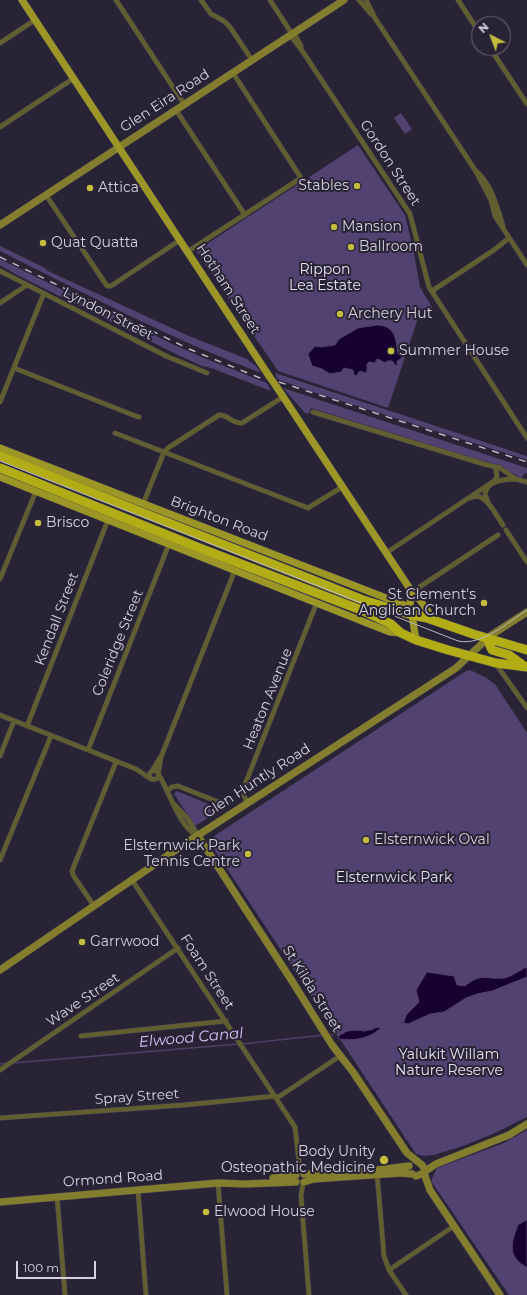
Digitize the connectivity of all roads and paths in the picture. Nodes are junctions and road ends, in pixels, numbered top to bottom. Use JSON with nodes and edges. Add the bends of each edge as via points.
{"nodes":[{"id":1,"x":22,"y":0,"type":"edge"},
{"id":2,"x":116,"y":0,"type":"edge"},
{"id":3,"x":201,"y":0,"type":"edge"},
{"id":4,"x":270,"y":0,"type":"edge"},
{"id":5,"x":344,"y":0,"type":"edge"},
{"id":6,"x":359,"y":0,"type":"edge"},
{"id":7,"x":366,"y":0,"type":"edge"},
{"id":8,"x":458,"y":0,"type":"edge"},
{"id":9,"x":375,"y":18,"type":"junction"},
{"id":10,"x":35,"y":20,"type":"junction"},
{"id":11,"x":471,"y":20,"type":"edge"},
{"id":12,"x":292,"y":34,"type":"junction"},
{"id":13,"x":0,"y":43,"type":"edge"},
{"id":14,"x":495,"y":56,"type":"edge"},
{"id":15,"x":252,"y":60,"type":"junction"},
{"id":16,"x":233,"y":72,"type":"junction"},
{"id":17,"x":74,"y":78,"type":"junction"},
{"id":18,"x":184,"y":104,"type":"junction"},
{"id":19,"x":527,"y":104,"type":"edge"},
{"id":20,"x":176,"y":110,"type":"junction"},
{"id":21,"x":0,"y":127,"type":"edge"},
{"id":22,"x":119,"y":147,"type":"junction"},
{"id":23,"x":46,"y":194,"type":"junction"},
{"id":24,"x":245,"y":215,"type":"junction"},
{"id":25,"x":0,"y":225,"type":"edge"},
{"id":26,"x":180,"y":240,"type":"junction"},
{"id":27,"x":510,"y":240,"type":"junction"},
{"id":28,"x":188,"y":252,"type":"junction"},
{"id":29,"x":527,"y":265,"type":"edge"},
{"id":30,"x":0,"y":271,"type":"edge"},
{"id":31,"x":27,"y":285,"type":"junction"},
{"id":32,"x":432,"y":292,"type":"junction"},
{"id":33,"x":44,"y":293,"type":"junction"},
{"id":34,"x":0,"y":303,"type":"edge"},
{"id":35,"x":14,"y":368,"type":"junction"},
{"id":36,"x":207,"y":373,"type":"dead end"},
{"id":37,"x":283,"y":397,"type":"junction"},
{"id":38,"x":0,"y":402,"type":"edge"},
{"id":39,"x":314,"y":412,"type":"dead end"},
{"id":40,"x":139,"y":417,"type":"dead end"},
{"id":41,"x":115,"y":433,"type":"dead end"},
{"id":42,"x":527,"y":438,"type":"edge"},
{"id":43,"x":0,"y":448,"type":"edge"},
{"id":44,"x":164,"y":452,"type":"junction"},
{"id":45,"x":0,"y":456,"type":"edge"},
{"id":46,"x":489,"y":466,"type":"junction"},
{"id":47,"x":0,"y":468,"type":"edge"},
{"id":48,"x":496,"y":470,"type":"junction"},
{"id":49,"x":0,"y":477,"type":"edge"},
{"id":50,"x":516,"y":479,"type":"junction"},
{"id":51,"x":527,"y":482,"type":"edge"},
{"id":52,"x":342,"y":487,"type":"junction"},
{"id":53,"x":108,"y":490,"type":"junction"},
{"id":54,"x":36,"y":491,"type":"junction"},
{"id":55,"x":91,"y":492,"type":"junction"},
{"id":56,"x":469,"y":498,"type":"junction"},
{"id":57,"x":87,"y":502,"type":"junction"},
{"id":58,"x":65,"y":503,"type":"junction"},
{"id":59,"x":143,"y":504,"type":"junction"},
{"id":60,"x":489,"y":504,"type":"junction"},
{"id":61,"x":108,"y":520,"type":"junction"},
{"id":62,"x":138,"y":522,"type":"junction"},
{"id":63,"x":502,"y":525,"type":"dead end"},
{"id":64,"x":506,"y":530,"type":"dead end"},
{"id":65,"x":219,"y":534,"type":"junction"},
{"id":66,"x":498,"y":535,"type":"dead end"},
{"id":67,"x":150,"y":536,"type":"junction"},
{"id":68,"x":169,"y":544,"type":"junction"},
{"id":69,"x":227,"y":546,"type":"junction"},
{"id":70,"x":386,"y":553,"type":"junction"},
{"id":71,"x":527,"y":562,"type":"edge"},
{"id":72,"x":274,"y":565,"type":"junction"},
{"id":73,"x":235,"y":570,"type":"junction"},
{"id":74,"x":270,"y":574,"type":"junction"},
{"id":75,"x":253,"y":577,"type":"junction"},
{"id":76,"x":0,"y":579,"type":"edge"},
{"id":77,"x":412,"y":592,"type":"junction"},
{"id":78,"x":317,"y":602,"type":"junction"},
{"id":79,"x":411,"y":612,"type":"junction"},
{"id":80,"x":527,"y":612,"type":"edge"},
{"id":81,"x":431,"y":619,"type":"junction"},
{"id":82,"x":401,"y":634,"type":"junction"},
{"id":83,"x":487,"y":639,"type":"junction"},
{"id":84,"x":416,"y":640,"type":"junction"},
{"id":85,"x":527,"y":650,"type":"edge"},
{"id":86,"x":469,"y":656,"type":"junction"},
{"id":87,"x":496,"y":663,"type":"junction"},
{"id":88,"x":526,"y":667,"type":"edge"},
{"id":89,"x":527,"y":708,"type":"edge"},
{"id":90,"x":0,"y":715,"type":"edge"},
{"id":91,"x":14,"y":721,"type":"junction"},
{"id":92,"x":27,"y":726,"type":"junction"},
{"id":93,"x":51,"y":736,"type":"junction"},
{"id":94,"x":88,"y":750,"type":"junction"},
{"id":95,"x":0,"y":756,"type":"edge"},
{"id":96,"x":161,"y":757,"type":"junction"},
{"id":97,"x":116,"y":762,"type":"junction"},
{"id":98,"x":136,"y":769,"type":"junction"},
{"id":99,"x":151,"y":771,"type":"junction"},
{"id":100,"x":158,"y":774,"type":"junction"},
{"id":101,"x":153,"y":779,"type":"junction"},
{"id":102,"x":167,"y":791,"type":"junction"},
{"id":103,"x":221,"y":803,"type":"dead end"},
{"id":104,"x":248,"y":803,"type":"junction"},
{"id":105,"x":198,"y":836,"type":"junction"},
{"id":106,"x":0,"y":860,"type":"edge"},
{"id":107,"x":132,"y":880,"type":"junction"},
{"id":108,"x":94,"y":906,"type":"junction"},
{"id":109,"x":178,"y":948,"type":"junction"},
{"id":110,"x":0,"y":970,"type":"edge"},
{"id":111,"x":226,"y":1021,"type":"junction"},
{"id":112,"x":80,"y":1036,"type":"dead end"},
{"id":113,"x":340,"y":1056,"type":"junction"},
{"id":114,"x":0,"y":1070,"type":"edge"},
{"id":115,"x":276,"y":1097,"type":"junction"},
{"id":116,"x":0,"y":1118,"type":"edge"},
{"id":117,"x":527,"y":1124,"type":"edge"},
{"id":118,"x":414,"y":1164,"type":"junction"},
{"id":119,"x":436,"y":1164,"type":"junction"},
{"id":120,"x":377,"y":1172,"type":"junction"},
{"id":121,"x":424,"y":1173,"type":"junction"},
{"id":122,"x":414,"y":1175,"type":"junction"},
{"id":123,"x":300,"y":1178,"type":"junction"},
{"id":124,"x":218,"y":1184,"type":"junction"},
{"id":125,"x":138,"y":1190,"type":"junction"},
{"id":126,"x":430,"y":1190,"type":"junction"},
{"id":127,"x":57,"y":1196,"type":"junction"},
{"id":128,"x":0,"y":1202,"type":"edge"},
{"id":129,"x":454,"y":1226,"type":"junction"},
{"id":130,"x":389,"y":1270,"type":"junction"},
{"id":131,"x":64,"y":1295,"type":"edge"},
{"id":132,"x":146,"y":1295,"type":"edge"},
{"id":133,"x":227,"y":1295,"type":"edge"},
{"id":134,"x":309,"y":1295,"type":"edge"},
{"id":135,"x":406,"y":1295,"type":"edge"},
{"id":136,"x":500,"y":1295,"type":"edge"}],
"edges":[{"from":1,"to":10,"type":"main road","name":"Hotham Street"},
{"from":2,"to":18,"type":"street"},
{"from":3,"to":15,"type":"street","via":[[211,14],[230,26]]},
{"from":4,"to":12,"type":"street","name":"Gordon Street"},
{"from":5,"to":12,"type":"main road","name":"Glen Eira Road"},
{"from":6,"to":9,"type":"street"},
{"from":7,"to":9,"type":"street"},
{"from":8,"to":11,"type":"street"},
{"from":9,"to":27,"type":"street","via":[[475,170],[495,216]]},
{"from":10,"to":13,"type":"street"},
{"from":10,"to":17,"type":"main road","name":"Hotham Street"},
{"from":12,"to":15,"type":"main road","name":"Glen Eira Road"},
{"from":12,"to":32,"type":"street","name":"Gordon Street","via":[[410,214],[427,284]]},
{"from":14,"to":19,"type":"street"},
{"from":15,"to":16,"type":"main road","name":"Glen Eira Road"},
{"from":16,"to":18,"type":"main road","name":"Glen Eira Road"},
{"from":16,"to":24,"type":"street","via":[[301,178]]},
{"from":17,"to":21,"type":"street"},
{"from":17,"to":22,"type":"main road","name":"Hotham Street"},
{"from":18,"to":20,"type":"main road","name":"Glen Eira Road"},
{"from":20,"to":22,"type":"main road","name":"Glen Eira Road"},
{"from":20,"to":24,"type":"street"},
{"from":22,"to":23,"type":"main road","name":"Glen Eira Road"},
{"from":22,"to":26,"type":"main road","name":"Hotham Street"},
{"from":23,"to":25,"type":"main road","name":"Glen Eira Road"},
{"from":23,"to":26,"type":"street","via":[[108,286]]},
{"from":24,"to":28,"type":"street"},
{"from":26,"to":28,"type":"main road","name":"Hotham Street"},
{"from":27,"to":29,"type":"street"},
{"from":27,"to":32,"type":"street"},
{"from":28,"to":37,"type":"main road","name":"Hotham Street","bridge":true},
{"from":30,"to":31,"type":"street","name":"Lyndon Street"},
{"from":31,"to":33,"type":"street","name":"Lyndon Street"},
{"from":31,"to":34,"type":"street"},
{"from":32,"to":42,"type":"street","name":"Gordon Street"},
{"from":33,"to":35,"type":"street"},
{"from":33,"to":36,"type":"street","name":"Lyndon Street","via":[[166,356]]},
{"from":35,"to":38,"type":"street"},
{"from":35,"to":40,"type":"street"},
{"from":37,"to":44,"type":"street","via":[[242,423],[234,422],[224,415],[217,416]]},
{"from":37,"to":52,"type":"main road","name":"Hotham Street"},
{"from":39,"to":46,"type":"street"},
{"from":41,"to":44,"type":"street"},
{"from":43,"to":53,"type":"main road","name":"Brighton Road"},
{"from":44,"to":52,"type":"street","via":[[308,508]]},
{"from":44,"to":59,"type":"street"},
{"from":45,"to":55,"type":"highway","name":"Brighton Road"},
{"from":46,"to":48,"type":"street"},
{"from":46,"to":50,"type":"street","via":[[500,468]]},
{"from":47,"to":57,"type":"highway"},
{"from":48,"to":50,"type":"street"},
{"from":48,"to":56,"type":"street","via":[[496,479]]},
{"from":49,"to":54,"type":"main road"},
{"from":50,"to":51,"type":"street"},
{"from":50,"to":60,"type":"street","via":[[502,479],[487,488],[485,494]]},
{"from":52,"to":70,"type":"main road","name":"Hotham Street"},
{"from":53,"to":55,"type":"main road"},
{"from":53,"to":59,"type":"main road","name":"Brighton Road"},
{"from":54,"to":58,"type":"main road"},
{"from":54,"to":76,"type":"street"},
{"from":55,"to":57,"type":"highway"},
{"from":55,"to":69,"type":"highway","name":"Brighton Road"},
{"from":56,"to":60,"type":"street","via":[[479,496]]},
{"from":56,"to":70,"type":"street"},
{"from":57,"to":58,"type":"main road"},
{"from":57,"to":62,"type":"highway"},
{"from":58,"to":61,"type":"main road"},
{"from":59,"to":65,"type":"main road","name":"Brighton Road"},
{"from":60,"to":63,"type":"street"},
{"from":61,"to":67,"type":"main road"},
{"from":61,"to":92,"type":"street","name":"Kendall Street"},
{"from":62,"to":67,"type":"main road"},
{"from":62,"to":74,"type":"highway"},
{"from":64,"to":71,"type":"street"},
{"from":65,"to":69,"type":"main road"},
{"from":65,"to":79,"type":"main road","name":"Brighton Road"},
{"from":66,"to":77,"type":"street"},
{"from":67,"to":68,"type":"main road"},
{"from":68,"to":73,"type":"main road"},
{"from":68,"to":94,"type":"street","name":"Coleridge Street"},
{"from":69,"to":72,"type":"highway","name":"Brighton Road"},
{"from":70,"to":77,"type":"main road","name":"Hotham Street"},
{"from":72,"to":74,"type":"highway"},
{"from":72,"to":79,"type":"highway","name":"Brighton Road","via":[[364,600]]},
{"from":73,"to":75,"type":"main road"},
{"from":73,"to":96,"type":"street"},
{"from":74,"to":75,"type":"main road"},
{"from":74,"to":82,"type":"highway","via":[[369,613],[391,624]]},
{"from":75,"to":78,"type":"main road"},
{"from":77,"to":79,"type":"main road"},
{"from":77,"to":81,"type":"main road","name":"Hotham Street"},
{"from":78,"to":82,"type":"main road","via":[[387,631]]},
{"from":78,"to":104,"type":"street","name":"Heaton Avenue","via":[[244,787]]},
{"from":79,"to":81,"type":"highway","name":"Brighton Road"},
{"from":79,"to":84,"type":"main road"},
{"from":80,"to":83,"type":"main road","name":"Glen Huntly Road"},
{"from":81,"to":83,"type":"highway","name":"Brighton Road"},
{"from":82,"to":84,"type":"highway"},
{"from":83,"to":85,"type":"highway","name":"Brighton Road"},
{"from":83,"to":86,"type":"main road","name":"Glen Huntly Road"},
{"from":83,"to":88,"type":"highway","via":[[493,650],[509,655]]},
{"from":84,"to":86,"type":"highway"},
{"from":86,"to":87,"type":"highway"},
{"from":86,"to":104,"type":"main road","name":"Glen Huntly Road","via":[[456,668]]},
{"from":87,"to":88,"type":"highway"},
{"from":87,"to":89,"type":"street"},
{"from":90,"to":91,"type":"street"},
{"from":91,"to":92,"type":"street"},
{"from":91,"to":95,"type":"street"},
{"from":92,"to":93,"type":"street"},
{"from":93,"to":94,"type":"street"},
{"from":93,"to":106,"type":"street"},
{"from":94,"to":97,"type":"street"},
{"from":96,"to":99,"type":"street"},
{"from":96,"to":100,"type":"street"},
{"from":97,"to":98,"type":"street"},
{"from":97,"to":108,"type":"street","via":[[72,871]]},
{"from":98,"to":99,"type":"street"},
{"from":98,"to":101,"type":"street"},
{"from":99,"to":100,"type":"street","via":[[155,770]]},
{"from":99,"to":101,"type":"street","via":[[149,776]]},
{"from":100,"to":101,"type":"street","via":[[157,778]]},
{"from":100,"to":102,"type":"street","name":"St Kilda Street"},
{"from":101,"to":102,"type":"street","via":[[160,782]]},
{"from":102,"to":103,"type":"street","via":[[173,786],[179,786]]},
{"from":102,"to":105,"type":"street","name":"St Kilda Street","via":[[178,815],[190,832]]},
{"from":104,"to":105,"type":"main road","name":"Glen Huntly Road"},
{"from":105,"to":107,"type":"main road","name":"Glen Huntly Road"},
{"from":105,"to":113,"type":"main road","name":"St Kilda Street"},
{"from":107,"to":108,"type":"main road","name":"Glen Huntly Road"},
{"from":107,"to":109,"type":"street","name":"Foam Street"},
{"from":108,"to":110,"type":"main road","name":"Glen Huntly Road"},
{"from":109,"to":111,"type":"street","name":"Foam Street"},
{"from":109,"to":114,"type":"street","name":"Wave Street"},
{"from":111,"to":112,"type":"street"},
{"from":111,"to":115,"type":"street","name":"Foam Street"},
{"from":113,"to":115,"type":"street","name":"Spray Street"},
{"from":113,"to":118,"type":"main road","name":"St Kilda Street"},
{"from":115,"to":116,"type":"street","name":"Spray Street"},
{"from":115,"to":123,"type":"street","name":"Foam Street","via":[[296,1128]]},
{"from":117,"to":119,"type":"main road","via":[[502,1138]]},
{"from":118,"to":119,"type":"main road","name":"Ormond Road"},
{"from":118,"to":120,"type":"main road","name":"Ormond Road"},
{"from":118,"to":121,"type":"main road"},
{"from":118,"to":122,"type":"main road"},
{"from":119,"to":121,"type":"main road"},
{"from":120,"to":122,"type":"main road","name":"Ormond Road"},
{"from":120,"to":123,"type":"main road","name":"Ormond Road","via":[[314,1179]]},
{"from":120,"to":130,"type":"street","via":[[384,1256]]},
{"from":121,"to":122,"type":"main road"},
{"from":121,"to":126,"type":"main road"},
{"from":122,"to":126,"type":"main road"},
{"from":123,"to":124,"type":"main road","name":"Ormond Road"},
{"from":123,"to":134,"type":"street","name":"Foam Street"},
{"from":124,"to":125,"type":"main road","name":"Ormond Road"},
{"from":124,"to":133,"type":"street"},
{"from":125,"to":127,"type":"main road","name":"Ormond Road"},
{"from":125,"to":132,"type":"street"},
{"from":126,"to":129,"type":"main road"},
{"from":127,"to":128,"type":"main road","name":"Ormond Road"},
{"from":127,"to":131,"type":"street"},
{"from":129,"to":130,"type":"street"},
{"from":129,"to":136,"type":"main road"},
{"from":130,"to":135,"type":"street"}]}
